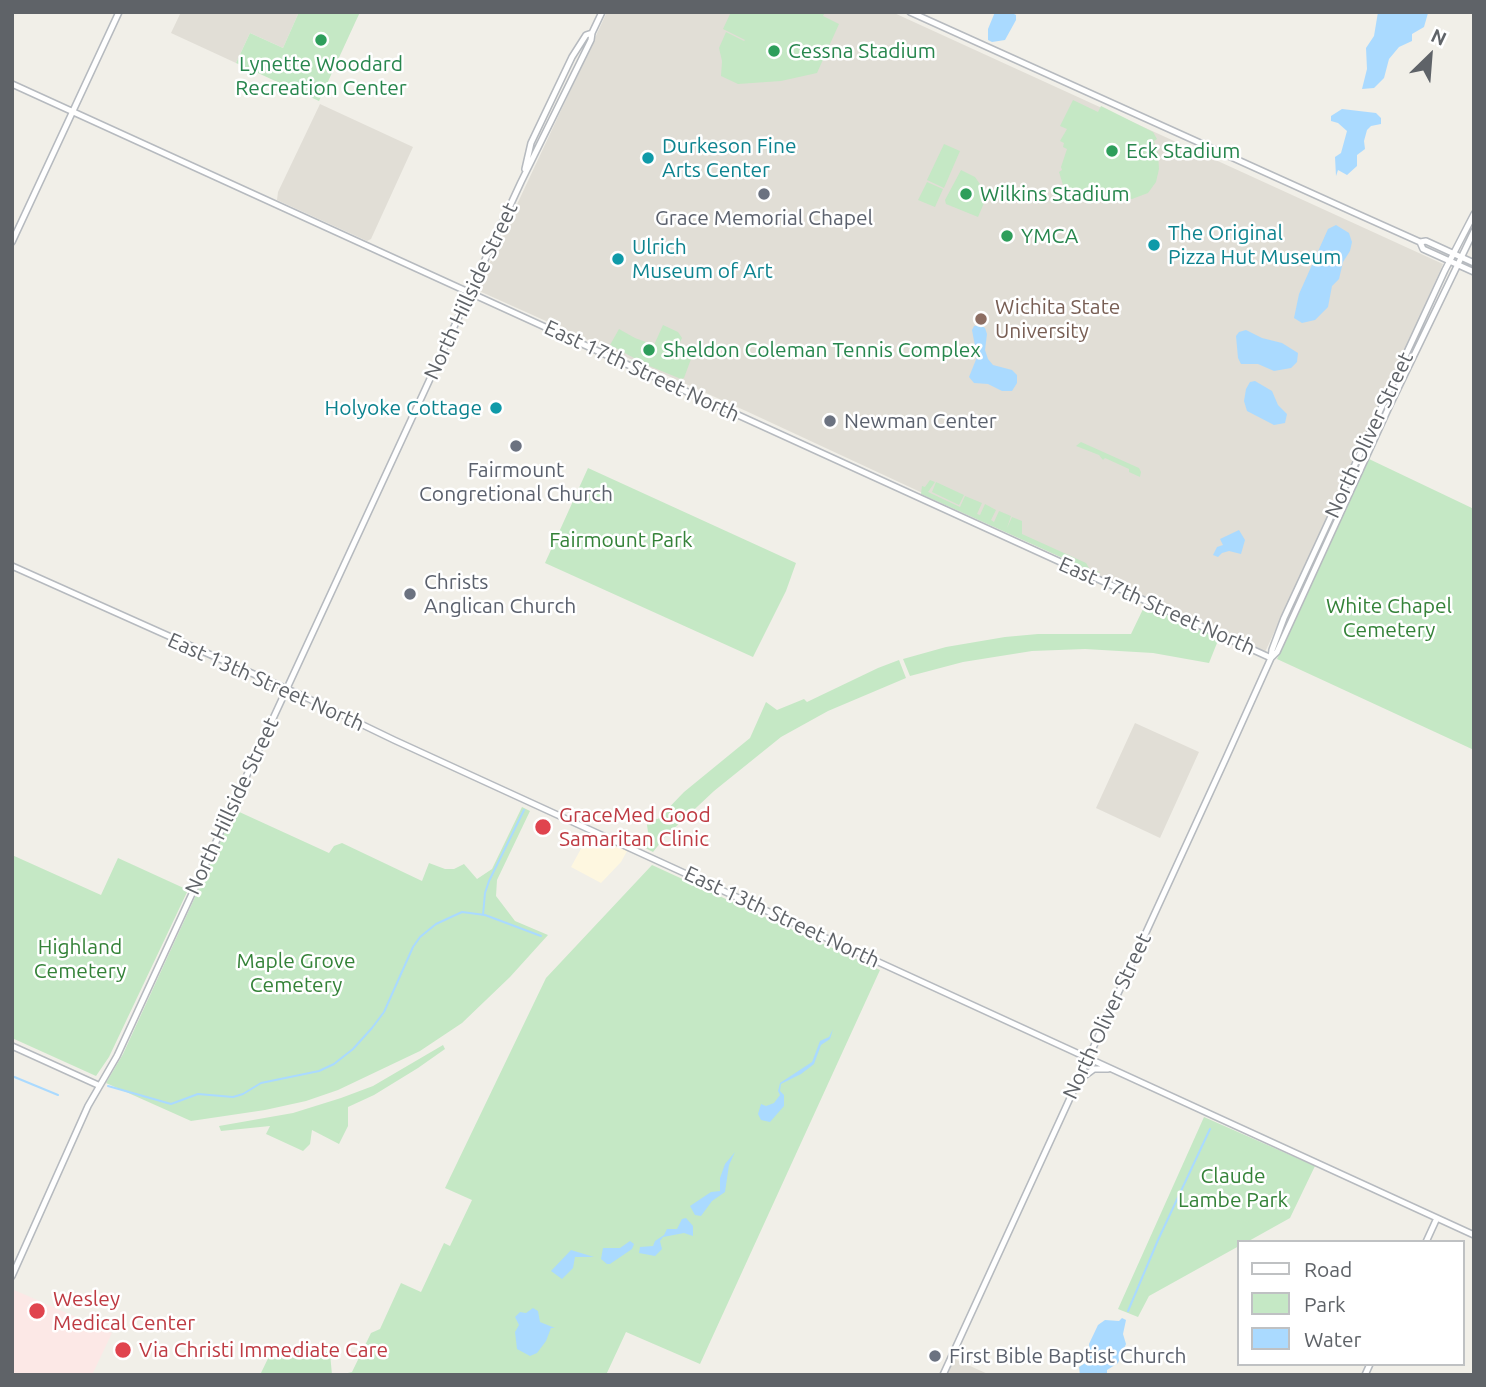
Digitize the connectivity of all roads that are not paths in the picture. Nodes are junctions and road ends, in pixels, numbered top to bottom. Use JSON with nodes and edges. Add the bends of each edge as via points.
{"nodes":[{"id":1,"x":119,"y":12,"type":"edge"},
{"id":2,"x":601,"y":12,"type":"edge"},
{"id":3,"x":910,"y":12,"type":"edge"},
{"id":4,"x":592,"y":33,"type":"junction"},
{"id":5,"x":12,"y":84,"type":"edge"},
{"id":6,"x":73,"y":112,"type":"junction"},
{"id":7,"x":521,"y":182,"type":"junction"},
{"id":8,"x":1474,"y":214,"type":"edge"},
{"id":9,"x":1474,"y":231,"type":"edge"},
{"id":10,"x":12,"y":242,"type":"edge"},
{"id":11,"x":1420,"y":242,"type":"junction"},
{"id":12,"x":1454,"y":254,"type":"junction"},
{"id":13,"x":1462,"y":257,"type":"junction"},
{"id":14,"x":1450,"y":261,"type":"junction"},
{"id":15,"x":1474,"y":263,"type":"edge"},
{"id":16,"x":1458,"y":265,"type":"junction"},
{"id":17,"x":1474,"y":272,"type":"edge"},
{"id":18,"x":471,"y":293,"type":"junction"},
{"id":19,"x":12,"y":566,"type":"edge"},
{"id":20,"x":1271,"y":657,"type":"junction"},
{"id":21,"x":286,"y":689,"type":"junction"},
{"id":22,"x":12,"y":1046,"type":"edge"},
{"id":23,"x":1088,"y":1057,"type":"junction"},
{"id":24,"x":1114,"y":1070,"type":"junction"},
{"id":25,"x":1077,"y":1082,"type":"junction"},
{"id":26,"x":98,"y":1085,"type":"junction"},
{"id":27,"x":1437,"y":1218,"type":"junction"},
{"id":28,"x":1474,"y":1235,"type":"edge"},
{"id":29,"x":1427,"y":1240,"type":"edge"},
{"id":30,"x":12,"y":1276,"type":"edge"},
{"id":31,"x":943,"y":1375,"type":"edge"}],
"edges":[{"from":1,"to":6,"type":"main road"},
{"from":2,"to":4,"type":"main road","name":"North Hillside Street"},
{"from":3,"to":11,"type":"main road"},
{"from":4,"to":7,"type":"main road","name":"North Hillside Street"},
{"from":4,"to":7,"type":"main road","name":"North Hillside Street","via":[[572,57],[531,143]]},
{"from":5,"to":6,"type":"main road","name":"East 17th Street North"},
{"from":6,"to":10,"type":"main road"},
{"from":6,"to":18,"type":"main road","name":"East 17th Street North"},
{"from":7,"to":18,"type":"main road","name":"North Hillside Street"},
{"from":8,"to":12,"type":"main road","name":"North Oliver Street"},
{"from":9,"to":13,"type":"main road","name":"North Oliver Street"},
{"from":11,"to":12,"type":"main road"},
{"from":11,"to":14,"type":"main road"},
{"from":12,"to":13,"type":"main road"},
{"from":12,"to":14,"type":"main road","name":"North Oliver Street"},
{"from":13,"to":15,"type":"main road"},
{"from":13,"to":16,"type":"main road","name":"North Oliver Street"},
{"from":14,"to":16,"type":"main road"},
{"from":14,"to":20,"type":"main road","name":"North Oliver Street","via":[[1284,618]]},
{"from":16,"to":17,"type":"main road"},
{"from":16,"to":20,"type":"main road","name":"North Oliver Street"},
{"from":18,"to":20,"type":"main road","name":"East 17th Street North"},
{"from":18,"to":21,"type":"main road","name":"North Hillside Street"},
{"from":19,"to":21,"type":"main road","name":"East 13th Street North"},
{"from":20,"to":23,"type":"main road","name":"North Oliver Street"},
{"from":21,"to":23,"type":"main road","name":"East 13th Street North"},
{"from":21,"to":26,"type":"main road","name":"North Hillside Street","via":[[117,1056]]},
{"from":22,"to":26,"type":"main road"},
{"from":23,"to":24,"type":"main road","name":"East 13th Street North"},
{"from":23,"to":25,"type":"main road","name":"North Oliver Street"},
{"from":24,"to":25,"type":"main road","via":[[1094,1069]]},
{"from":24,"to":27,"type":"main road","name":"East 13th Street North"},
{"from":25,"to":31,"type":"main road","name":"North Oliver Street"},
{"from":26,"to":30,"type":"main road","name":"North Hillside Street"},
{"from":27,"to":28,"type":"main road","name":"East 13th Street North"},
{"from":27,"to":29,"type":"main road"}]}
